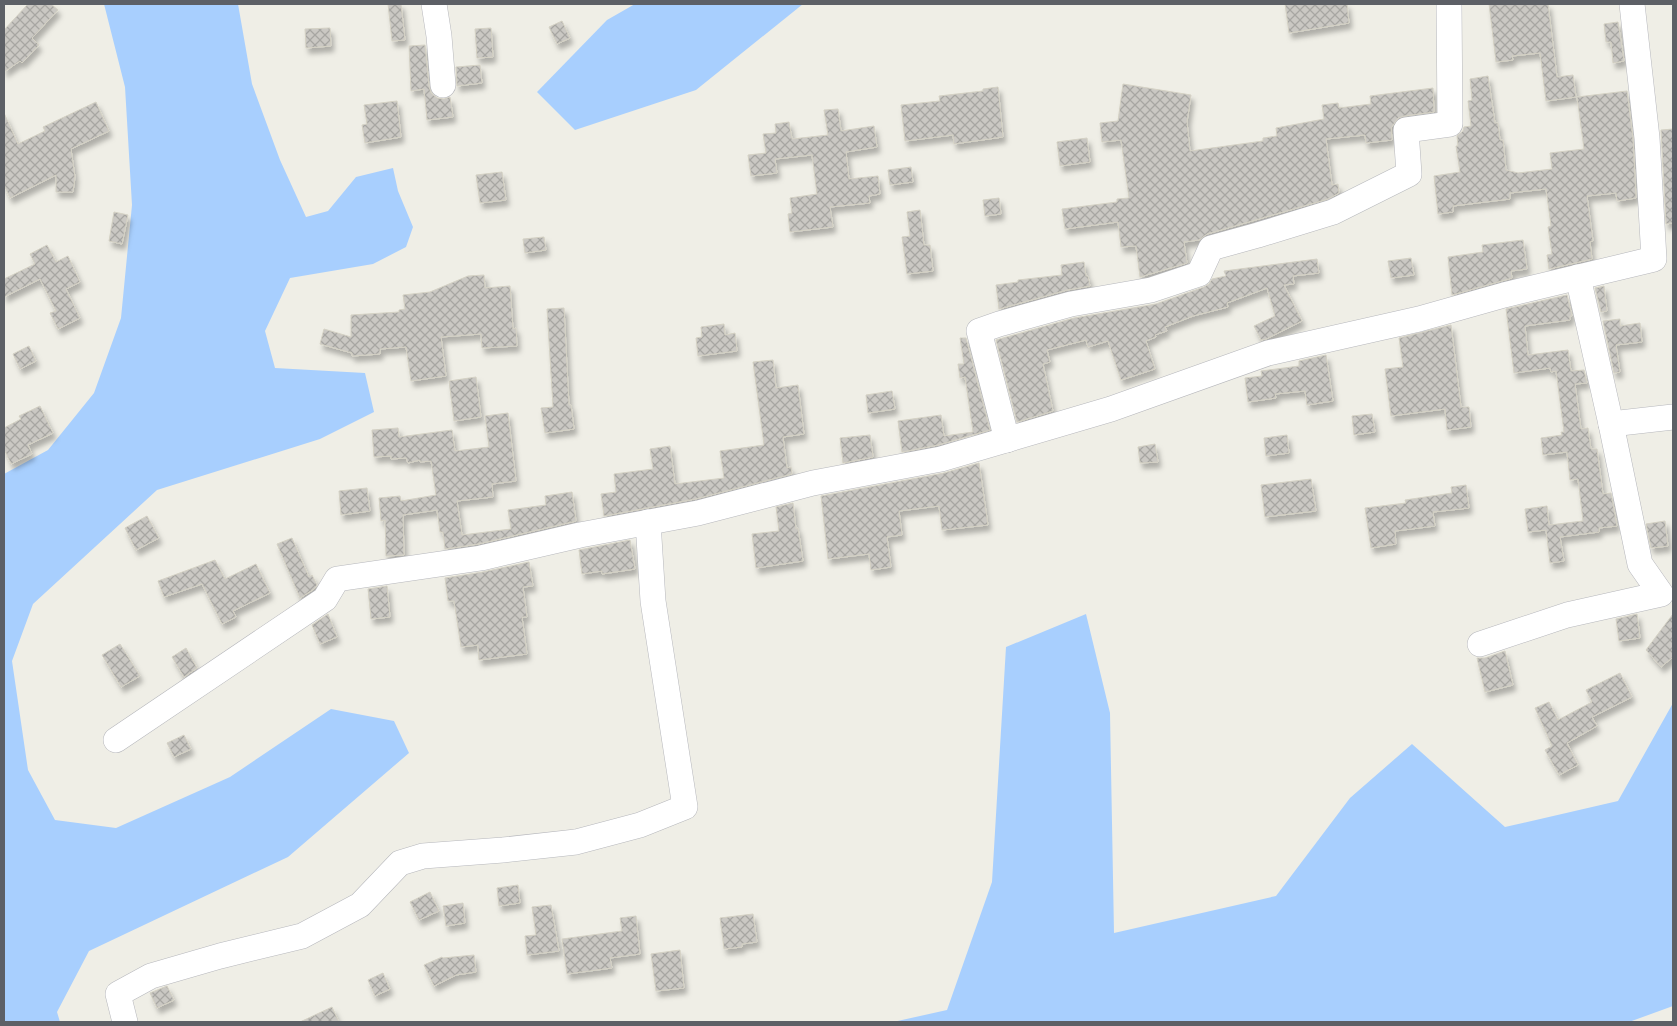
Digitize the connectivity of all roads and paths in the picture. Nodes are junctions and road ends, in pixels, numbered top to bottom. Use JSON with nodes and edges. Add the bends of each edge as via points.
{"nodes":[{"id":1,"x":434,"y":4,"type":"edge"},
{"id":2,"x":1449,"y":4,"type":"edge"},
{"id":3,"x":1632,"y":4,"type":"edge"},
{"id":4,"x":443,"y":85,"type":"dead end"},
{"id":5,"x":1578,"y":277,"type":"junction"},
{"id":6,"x":1673,"y":417,"type":"edge"},
{"id":7,"x":1611,"y":424,"type":"junction"},
{"id":8,"x":1007,"y":440,"type":"junction"},
{"id":9,"x":648,"y":522,"type":"junction"},
{"id":10,"x":1480,"y":644,"type":"dead end"},
{"id":11,"x":116,"y":740,"type":"dead end"},
{"id":12,"x":125,"y":1022,"type":"edge"}],
"edges":[{"from":1,"to":4,"type":"street"},
{"from":2,"to":8,"type":"street","via":[[1450,124],[1406,130],[1408,174],[1333,212],[1211,248],[1199,274],[1151,290],[1071,304],[979,331]]},
{"from":3,"to":5,"type":"street","via":[[1647,138],[1654,260]]},
{"from":5,"to":7,"type":"street"},
{"from":5,"to":8,"type":"street","via":[[1419,319],[1268,353],[1111,409]]},
{"from":6,"to":7,"type":"street"},
{"from":7,"to":10,"type":"street","via":[[1640,564],[1661,594],[1567,615]]},
{"from":8,"to":9,"type":"street","via":[[941,459]]},
{"from":9,"to":11,"type":"street","via":[[481,558],[337,579],[325,599]]},
{"from":9,"to":12,"type":"street","via":[[653,601],[685,807],[640,825],[576,842],[423,856],[400,863],[360,905],[302,936],[151,976],[118,994]]}]}
